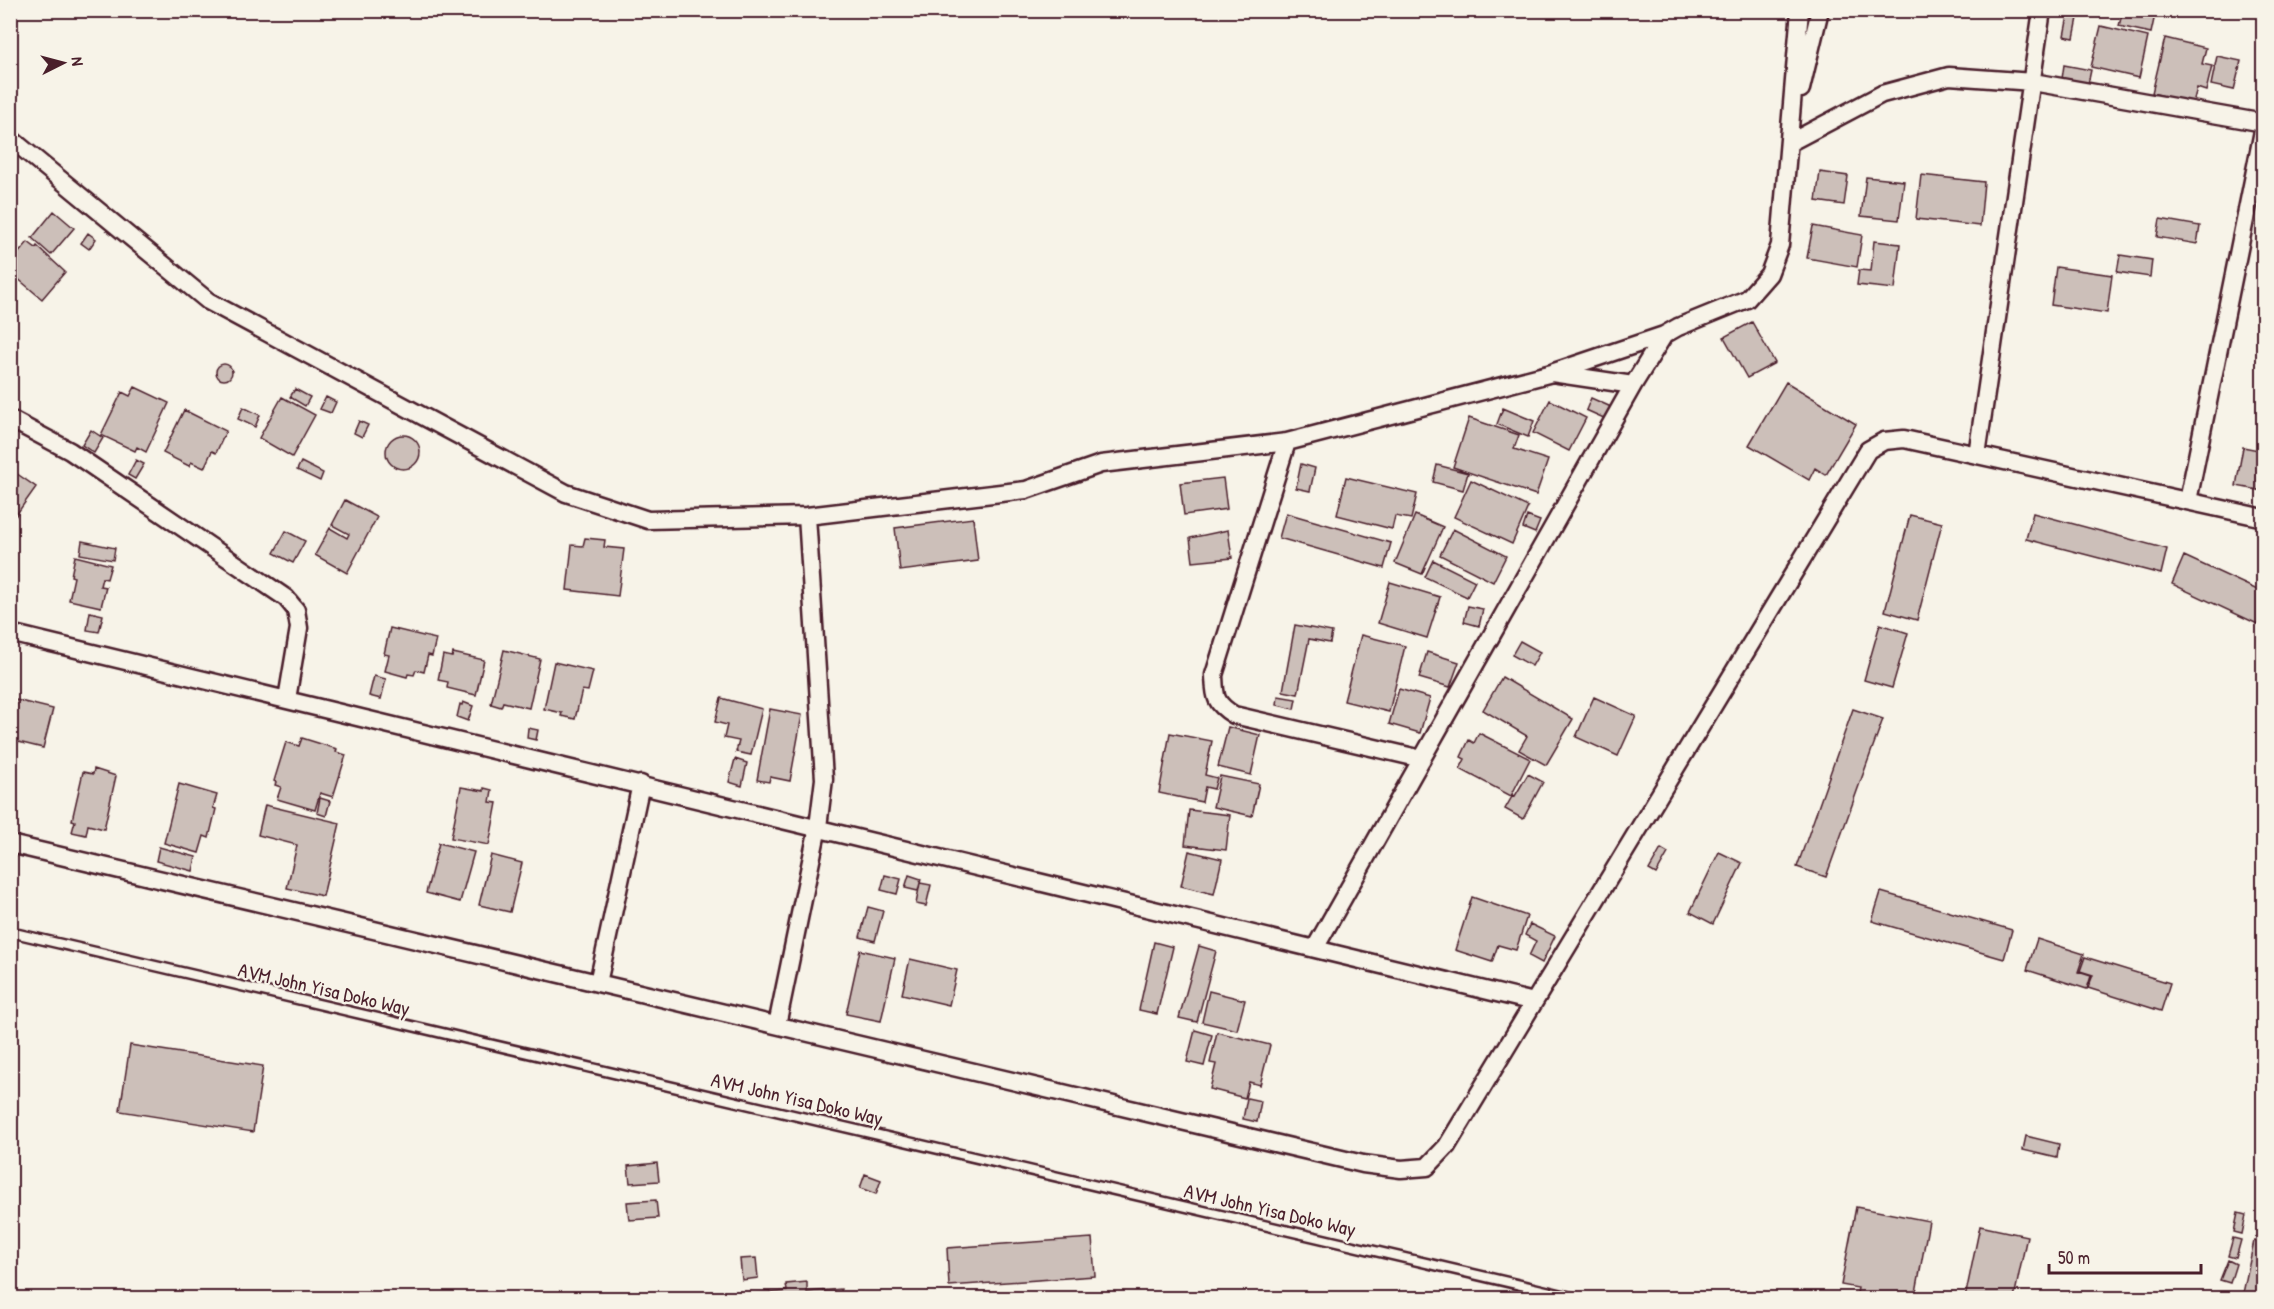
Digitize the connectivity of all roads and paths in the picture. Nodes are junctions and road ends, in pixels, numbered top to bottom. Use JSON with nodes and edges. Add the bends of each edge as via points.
{"nodes":[{"id":1,"x":1800,"y":10,"type":"edge"},
{"id":2,"x":1820,"y":10,"type":"edge"},
{"id":3,"x":2042,"y":10,"type":"edge"},
{"id":4,"x":2032,"y":82,"type":"junction"},
{"id":5,"x":2264,"y":124,"type":"edge"},
{"id":6,"x":10,"y":138,"type":"edge"},
{"id":7,"x":1789,"y":143,"type":"junction"},
{"id":8,"x":1664,"y":335,"type":"junction"},
{"id":9,"x":1552,"y":373,"type":"junction"},
{"id":10,"x":1633,"y":385,"type":"junction"},
{"id":11,"x":10,"y":419,"type":"edge"},
{"id":12,"x":1287,"y":442,"type":"junction"},
{"id":13,"x":1977,"y":455,"type":"junction"},
{"id":14,"x":2188,"y":501,"type":"junction"},
{"id":15,"x":807,"y":516,"type":"junction"},
{"id":16,"x":2264,"y":518,"type":"edge"},
{"id":17,"x":10,"y":633,"type":"edge"},
{"id":18,"x":287,"y":699,"type":"junction"},
{"id":19,"x":1422,"y":759,"type":"junction"},
{"id":20,"x":641,"y":784,"type":"junction"},
{"id":21,"x":818,"y":827,"type":"junction"},
{"id":22,"x":10,"y":844,"type":"edge"},
{"id":23,"x":10,"y":932,"type":"edge"},
{"id":24,"x":1315,"y":948,"type":"junction"},
{"id":25,"x":598,"y":983,"type":"junction"},
{"id":26,"x":1534,"y":1002,"type":"junction"},
{"id":27,"x":777,"y":1026,"type":"junction"},
{"id":28,"x":1576,"y":1299,"type":"edge"}],
"edges":[{"from":1,"to":7,"type":"street"},
{"from":2,"to":7,"type":"street"},
{"from":3,"to":4,"type":"street"},
{"from":4,"to":5,"type":"street"},
{"from":4,"to":7,"type":"street","via":[[1949,76],[1882,94]]},
{"from":4,"to":13,"type":"street"},
{"from":5,"to":14,"type":"street"},
{"from":6,"to":15,"type":"street","via":[[208,301],[566,493],[648,520]]},
{"from":7,"to":8,"type":"street","via":[[1780,245],[1769,274],[1747,299]]},
{"from":8,"to":9,"type":"street"},
{"from":8,"to":10,"type":"street"},
{"from":9,"to":10,"type":"street"},
{"from":9,"to":12,"type":"street"},
{"from":10,"to":19,"type":"street"},
{"from":11,"to":18,"type":"street","via":[[70,451],[286,598],[296,610],[298,628]]},
{"from":12,"to":15,"type":"street","via":[[1101,464],[1026,490]]},
{"from":12,"to":19,"type":"street","via":[[1214,675],[1215,696],[1221,708],[1234,715]]},
{"from":13,"to":14,"type":"street"},
{"from":13,"to":26,"type":"street","via":[[1904,439],[1884,441],[1868,450]]},
{"from":14,"to":16,"type":"street"},
{"from":15,"to":21,"type":"street","via":[[825,779]]},
{"from":17,"to":18,"type":"street"},
{"from":18,"to":20,"type":"street"},
{"from":19,"to":24,"type":"street"},
{"from":20,"to":21,"type":"street"},
{"from":20,"to":25,"type":"street"},
{"from":21,"to":24,"type":"street"},
{"from":21,"to":27,"type":"street"},
{"from":22,"to":25,"type":"street"},
{"from":23,"to":28,"type":"lane","name":"AVM John Yisa Doko Way"},
{"from":24,"to":26,"type":"street"},
{"from":25,"to":27,"type":"street"},
{"from":26,"to":27,"type":"street","via":[[1447,1146],[1427,1167],[1401,1169],[1363,1164]]}]}
